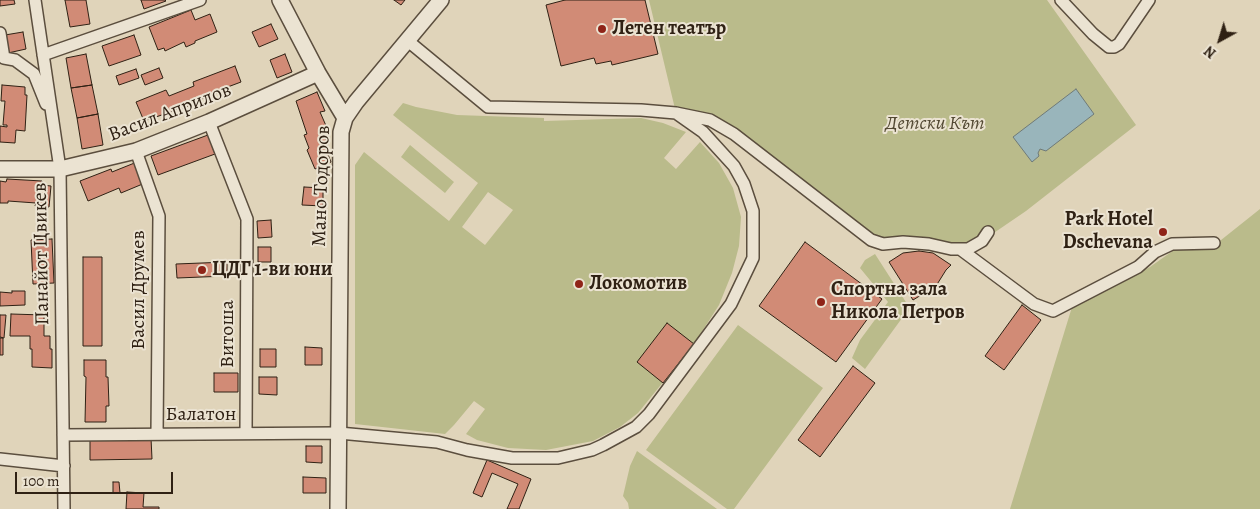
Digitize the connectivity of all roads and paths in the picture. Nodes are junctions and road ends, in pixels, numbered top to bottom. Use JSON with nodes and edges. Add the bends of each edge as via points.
{"nodes":[{"id":1,"x":35,"y":0,"type":"edge"},
{"id":2,"x":200,"y":0,"type":"edge"},
{"id":3,"x":280,"y":0,"type":"edge"},
{"id":4,"x":441,"y":0,"type":"edge"},
{"id":5,"x":1061,"y":0,"type":"edge"},
{"id":6,"x":1149,"y":0,"type":"edge"},
{"id":7,"x":0,"y":33,"type":"edge"},
{"id":8,"x":408,"y":41,"type":"junction"},
{"id":9,"x":43,"y":55,"type":"junction"},
{"id":10,"x":318,"y":73,"type":"junction"},
{"id":11,"x":676,"y":113,"type":"junction"},
{"id":12,"x":345,"y":118,"type":"junction"},
{"id":13,"x":54,"y":122,"type":"junction"},
{"id":14,"x":209,"y":122,"type":"junction"},
{"id":15,"x":136,"y":151,"type":"junction"},
{"id":16,"x":0,"y":169,"type":"edge"},
{"id":17,"x":60,"y":169,"type":"junction"},
{"id":18,"x":988,"y":232,"type":"dead end"},
{"id":19,"x":1214,"y":243,"type":"dead end"},
{"id":20,"x":960,"y":249,"type":"junction"},
{"id":21,"x":246,"y":433,"type":"junction"},
{"id":22,"x":339,"y":433,"type":"junction"},
{"id":23,"x":157,"y":434,"type":"junction"},
{"id":24,"x":63,"y":435,"type":"junction"},
{"id":25,"x":0,"y":459,"type":"edge"},
{"id":26,"x":64,"y":466,"type":"junction"},
{"id":27,"x":64,"y":509,"type":"edge"},
{"id":28,"x":338,"y":509,"type":"edge"}],
"edges":[{"from":1,"to":9,"type":"street","name":"Панайот Цвикев"},
{"from":2,"to":9,"type":"street"},
{"from":3,"to":10,"type":"street","name":"Мано Тодоров"},
{"from":4,"to":8,"type":"street"},
{"from":5,"to":6,"type":"street","via":[[1093,34],[1109,47],[1114,47]]},
{"from":7,"to":13,"type":"street","via":[[4,58],[15,60],[34,74]]},
{"from":8,"to":11,"type":"street","via":[[488,107]]},
{"from":8,"to":12,"type":"street"},
{"from":9,"to":13,"type":"street","name":"Панайот Цвикев"},
{"from":10,"to":12,"type":"street","name":"Мано Тодоров"},
{"from":10,"to":14,"type":"street","name":"Васил Априлов"},
{"from":11,"to":20,"type":"street","via":[[710,120],[734,134],[872,240],[883,244],[903,242]]},
{"from":11,"to":22,"type":"street","name":"Балатон","via":[[703,132],[734,166],[744,184],[753,211],[753,258],[731,304],[654,408],[636,427],[592,450],[550,458],[512,458],[437,442]]},
{"from":12,"to":22,"type":"street","name":"Мано Тодоров","via":[[340,163]]},
{"from":13,"to":17,"type":"street","name":"Панайот Цвикев"},
{"from":14,"to":15,"type":"street","name":"Васил Априлов"},
{"from":14,"to":21,"type":"street","name":"Витоша","via":[[247,220]]},
{"from":15,"to":17,"type":"street","name":"Васил Априлов"},
{"from":15,"to":23,"type":"street","name":"Васил Друмев","via":[[159,216]]},
{"from":16,"to":17,"type":"street","name":"Васил Априлов"},
{"from":17,"to":24,"type":"street","name":"Панайот Цвикев"},
{"from":18,"to":20,"type":"street","via":[[982,242]]},
{"from":19,"to":20,"type":"street","via":[[1172,244],[1053,311],[1034,304]]},
{"from":21,"to":22,"type":"street","name":"Балатон"},
{"from":21,"to":23,"type":"street","name":"Балатон"},
{"from":22,"to":28,"type":"street","name":"Мано Тодоров"},
{"from":23,"to":24,"type":"street","name":"Балатон"},
{"from":24,"to":26,"type":"street","name":"Панайот Цвикев"},
{"from":25,"to":26,"type":"street"},
{"from":26,"to":27,"type":"street","name":"Панайот Цвикев"}]}
